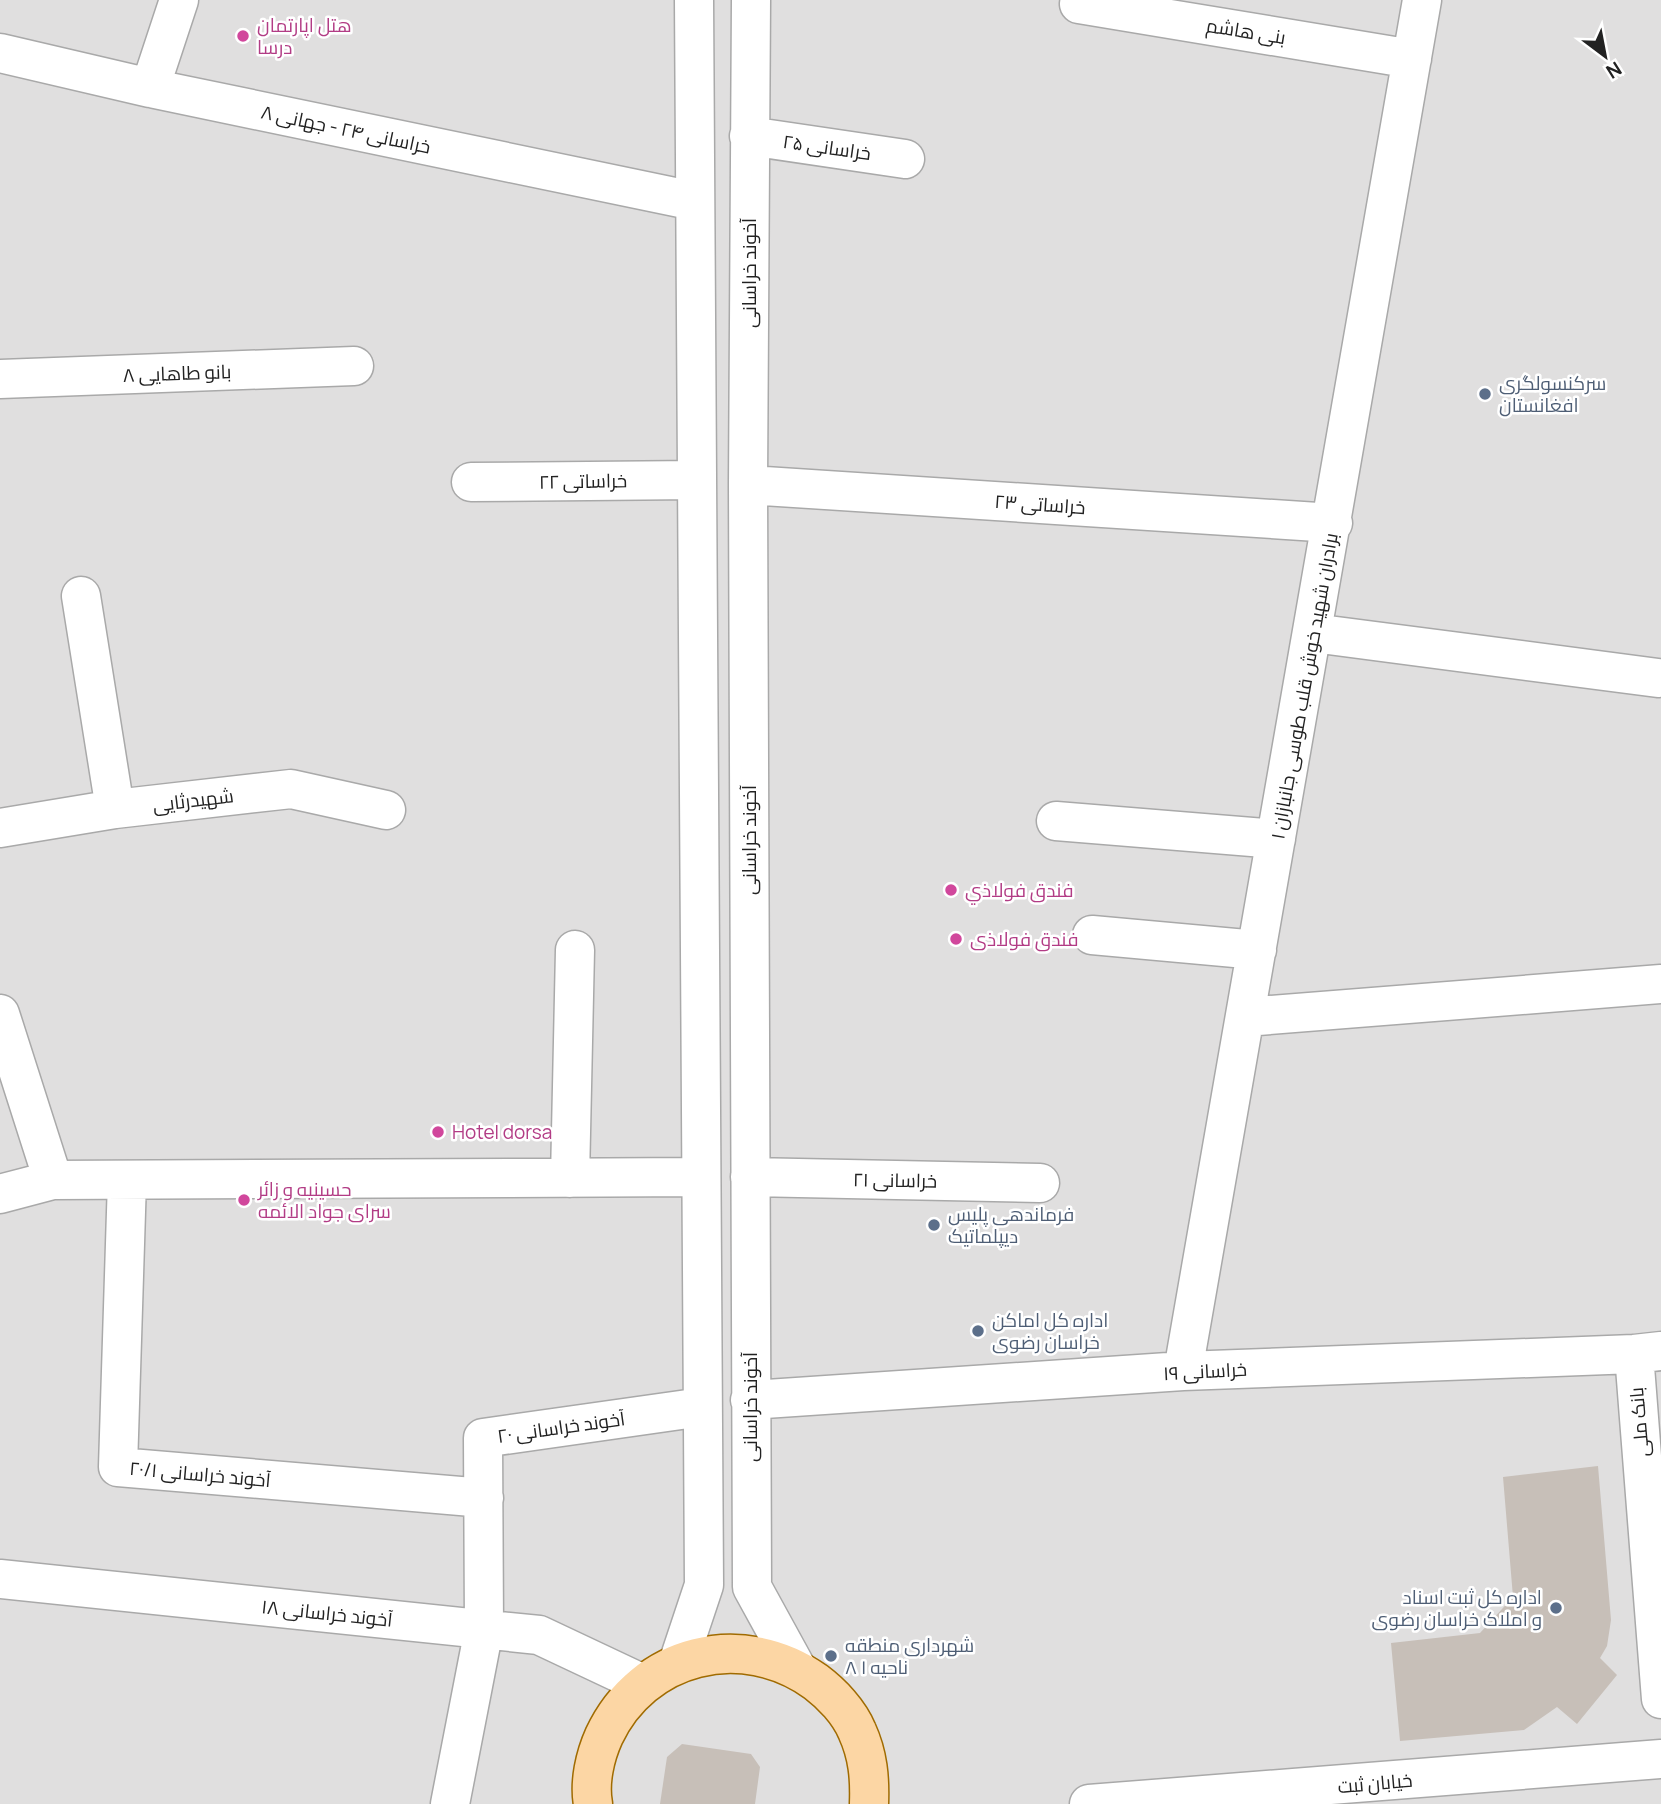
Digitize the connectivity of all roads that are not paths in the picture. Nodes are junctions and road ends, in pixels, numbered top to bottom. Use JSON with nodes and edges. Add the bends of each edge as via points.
{"nodes":[{"id":1,"x":179,"y":0,"type":"edge"},
{"id":2,"x":694,"y":0,"type":"edge"},
{"id":3,"x":751,"y":0,"type":"edge"},
{"id":4,"x":1422,"y":0,"type":"edge"},
{"id":5,"x":1079,"y":4,"type":"dead end"},
{"id":6,"x":0,"y":53,"type":"edge"},
{"id":7,"x":1412,"y":59,"type":"junction"},
{"id":8,"x":150,"y":88,"type":"junction"},
{"id":9,"x":749,"y":136,"type":"junction"},
{"id":10,"x":905,"y":159,"type":"dead end"},
{"id":11,"x":694,"y":201,"type":"junction"},
{"id":12,"x":354,"y":366,"type":"dead end"},
{"id":13,"x":0,"y":379,"type":"edge"},
{"id":14,"x":696,"y":480,"type":"junction"},
{"id":15,"x":471,"y":482,"type":"dead end"},
{"id":16,"x":748,"y":485,"type":"junction"},
{"id":17,"x":1333,"y":523,"type":"junction"},
{"id":18,"x":81,"y":596,"type":"dead end"},
{"id":19,"x":1313,"y":633,"type":"junction"},
{"id":20,"x":1660,"y":680,"type":"edge"},
{"id":21,"x":115,"y":809,"type":"junction"},
{"id":22,"x":386,"y":810,"type":"dead end"},
{"id":23,"x":1056,"y":821,"type":"dead end"},
{"id":24,"x":0,"y":828,"type":"edge"},
{"id":25,"x":1276,"y":839,"type":"junction"},
{"id":26,"x":1092,"y":935,"type":"dead end"},
{"id":27,"x":575,"y":950,"type":"dead end"},
{"id":28,"x":1257,"y":950,"type":"junction"},
{"id":29,"x":1661,"y":984,"type":"edge"},
{"id":30,"x":0,"y":1014,"type":"edge"},
{"id":31,"x":1245,"y":1017,"type":"junction"},
{"id":32,"x":701,"y":1177,"type":"junction"},
{"id":33,"x":750,"y":1177,"type":"junction"},
{"id":34,"x":570,"y":1178,"type":"junction"},
{"id":35,"x":52,"y":1180,"type":"junction"},
{"id":36,"x":127,"y":1180,"type":"junction"},
{"id":37,"x":1040,"y":1184,"type":"dead end"},
{"id":38,"x":0,"y":1194,"type":"edge"},
{"id":39,"x":1647,"y":1353,"type":"edge"},
{"id":40,"x":1183,"y":1371,"type":"junction"},
{"id":41,"x":750,"y":1400,"type":"junction"},
{"id":42,"x":702,"y":1407,"type":"junction"},
{"id":43,"x":484,"y":1498,"type":"junction"},
{"id":44,"x":0,"y":1579,"type":"edge"},
{"id":45,"x":484,"y":1629,"type":"junction"},
{"id":46,"x":678,"y":1663,"type":"junction"},
{"id":47,"x":797,"y":1669,"type":"junction"},
{"id":48,"x":643,"y":1684,"type":"junction"},
{"id":49,"x":1661,"y":1699,"type":"edge"},
{"id":50,"x":1661,"y":1759,"type":"edge"},
{"id":51,"x":450,"y":1804,"type":"edge"},
{"id":52,"x":593,"y":1804,"type":"edge"},
{"id":53,"x":869,"y":1804,"type":"edge"},
{"id":54,"x":1089,"y":1804,"type":"edge"}],
"edges":[{"from":1,"to":8,"type":"street"},
{"from":2,"to":11,"type":"street"},
{"from":3,"to":9,"type":"street","name":"آخوند خراسانی"},
{"from":4,"to":7,"type":"street","name":"برادران شهید خوش قلب طوسی جانبازان ۱"},
{"from":5,"to":7,"type":"street","name":"بنی هاشم"},
{"from":6,"to":8,"type":"street","name":"خراسانی ۲۴ - جهانی ۸"},
{"from":7,"to":17,"type":"street","name":"برادران شهید خوش قلب طوسی جانبازان ۱"},
{"from":8,"to":11,"type":"street","name":"خراسانی ۲۴ - جهانی ۸"},
{"from":9,"to":10,"type":"street","name":"خراسانی ۲۵"},
{"from":9,"to":16,"type":"street","name":"آخوند خراسانی"},
{"from":11,"to":14,"type":"street"},
{"from":12,"to":13,"type":"street","name":"بانو طاهایی ۸"},
{"from":14,"to":15,"type":"street","name":"خراساتی ۲۲"},
{"from":14,"to":32,"type":"street"},
{"from":16,"to":17,"type":"street","name":"خراساتی ۲۳"},
{"from":16,"to":33,"type":"street","name":"آخوند خراسانی"},
{"from":17,"to":19,"type":"street","name":"برادران شهید خوش قلب طوسی جانبازان ۱"},
{"from":18,"to":21,"type":"street"},
{"from":19,"to":20,"type":"street"},
{"from":19,"to":25,"type":"street","name":"برادران شهید خوش قلب طوسی جانبازان ۱"},
{"from":21,"to":22,"type":"street","name":"شهیدرثایی","via":[[291,789]]},
{"from":21,"to":24,"type":"street","name":"شهیدرثایی"},
{"from":23,"to":25,"type":"street"},
{"from":25,"to":28,"type":"street","name":"برادران شهید خوش قلب طوسی جانبازان ۱"},
{"from":26,"to":28,"type":"street"},
{"from":27,"to":34,"type":"street"},
{"from":28,"to":31,"type":"street","name":"برادران شهید خوش قلب طوسی جانبازان ۱"},
{"from":29,"to":31,"type":"street"},
{"from":30,"to":35,"type":"street"},
{"from":31,"to":40,"type":"street","name":"برادران شهید خوش قلب طوسی جانبازان ۱"},
{"from":32,"to":34,"type":"street"},
{"from":32,"to":42,"type":"street"},
{"from":33,"to":37,"type":"street","name":"خراسانی ۲۱"},
{"from":33,"to":41,"type":"street","name":"آخوند خراسانی"},
{"from":34,"to":36,"type":"street"},
{"from":35,"to":36,"type":"street"},
{"from":35,"to":38,"type":"street"},
{"from":36,"to":43,"type":"street","name":"آخوند خراسانی ۲۰/۱","via":[[118,1466]]},
{"from":39,"to":40,"type":"street","name":"خراسانی ۱۹"},
{"from":39,"to":49,"type":"street","name":"بانک ملی"},
{"from":40,"to":41,"type":"street","name":"خراسانی ۱۹"},
{"from":41,"to":47,"type":"street","name":"آخوند خراسانی","via":[[752,1587]]},
{"from":42,"to":43,"type":"street","name":"آخوند خراسانی ۲۰","via":[[483,1438]]},
{"from":42,"to":46,"type":"street","via":[[704,1585]]},
{"from":43,"to":45,"type":"street","name":"آخوند خراسانی ۲۰"},
{"from":44,"to":45,"type":"street","name":"آخوند خراسانی ۱۸"},
{"from":45,"to":48,"type":"street","name":"آخوند خراسانی ۱۸","via":[[539,1635]]},
{"from":45,"to":51,"type":"street","name":"آخوند خراسانی ۲۰"},
{"from":46,"to":47,"type":"main road","via":[[718,1653],[758,1655]]},
{"from":46,"to":48,"type":"main road"},
{"from":47,"to":53,"type":"main road","via":[[832,1694],[857,1730],[870,1771]]},
{"from":48,"to":52,"type":"main road","via":[[614,1715],[597,1753]]},
{"from":50,"to":54,"type":"street","name":"خیابان ثبت"}]}
